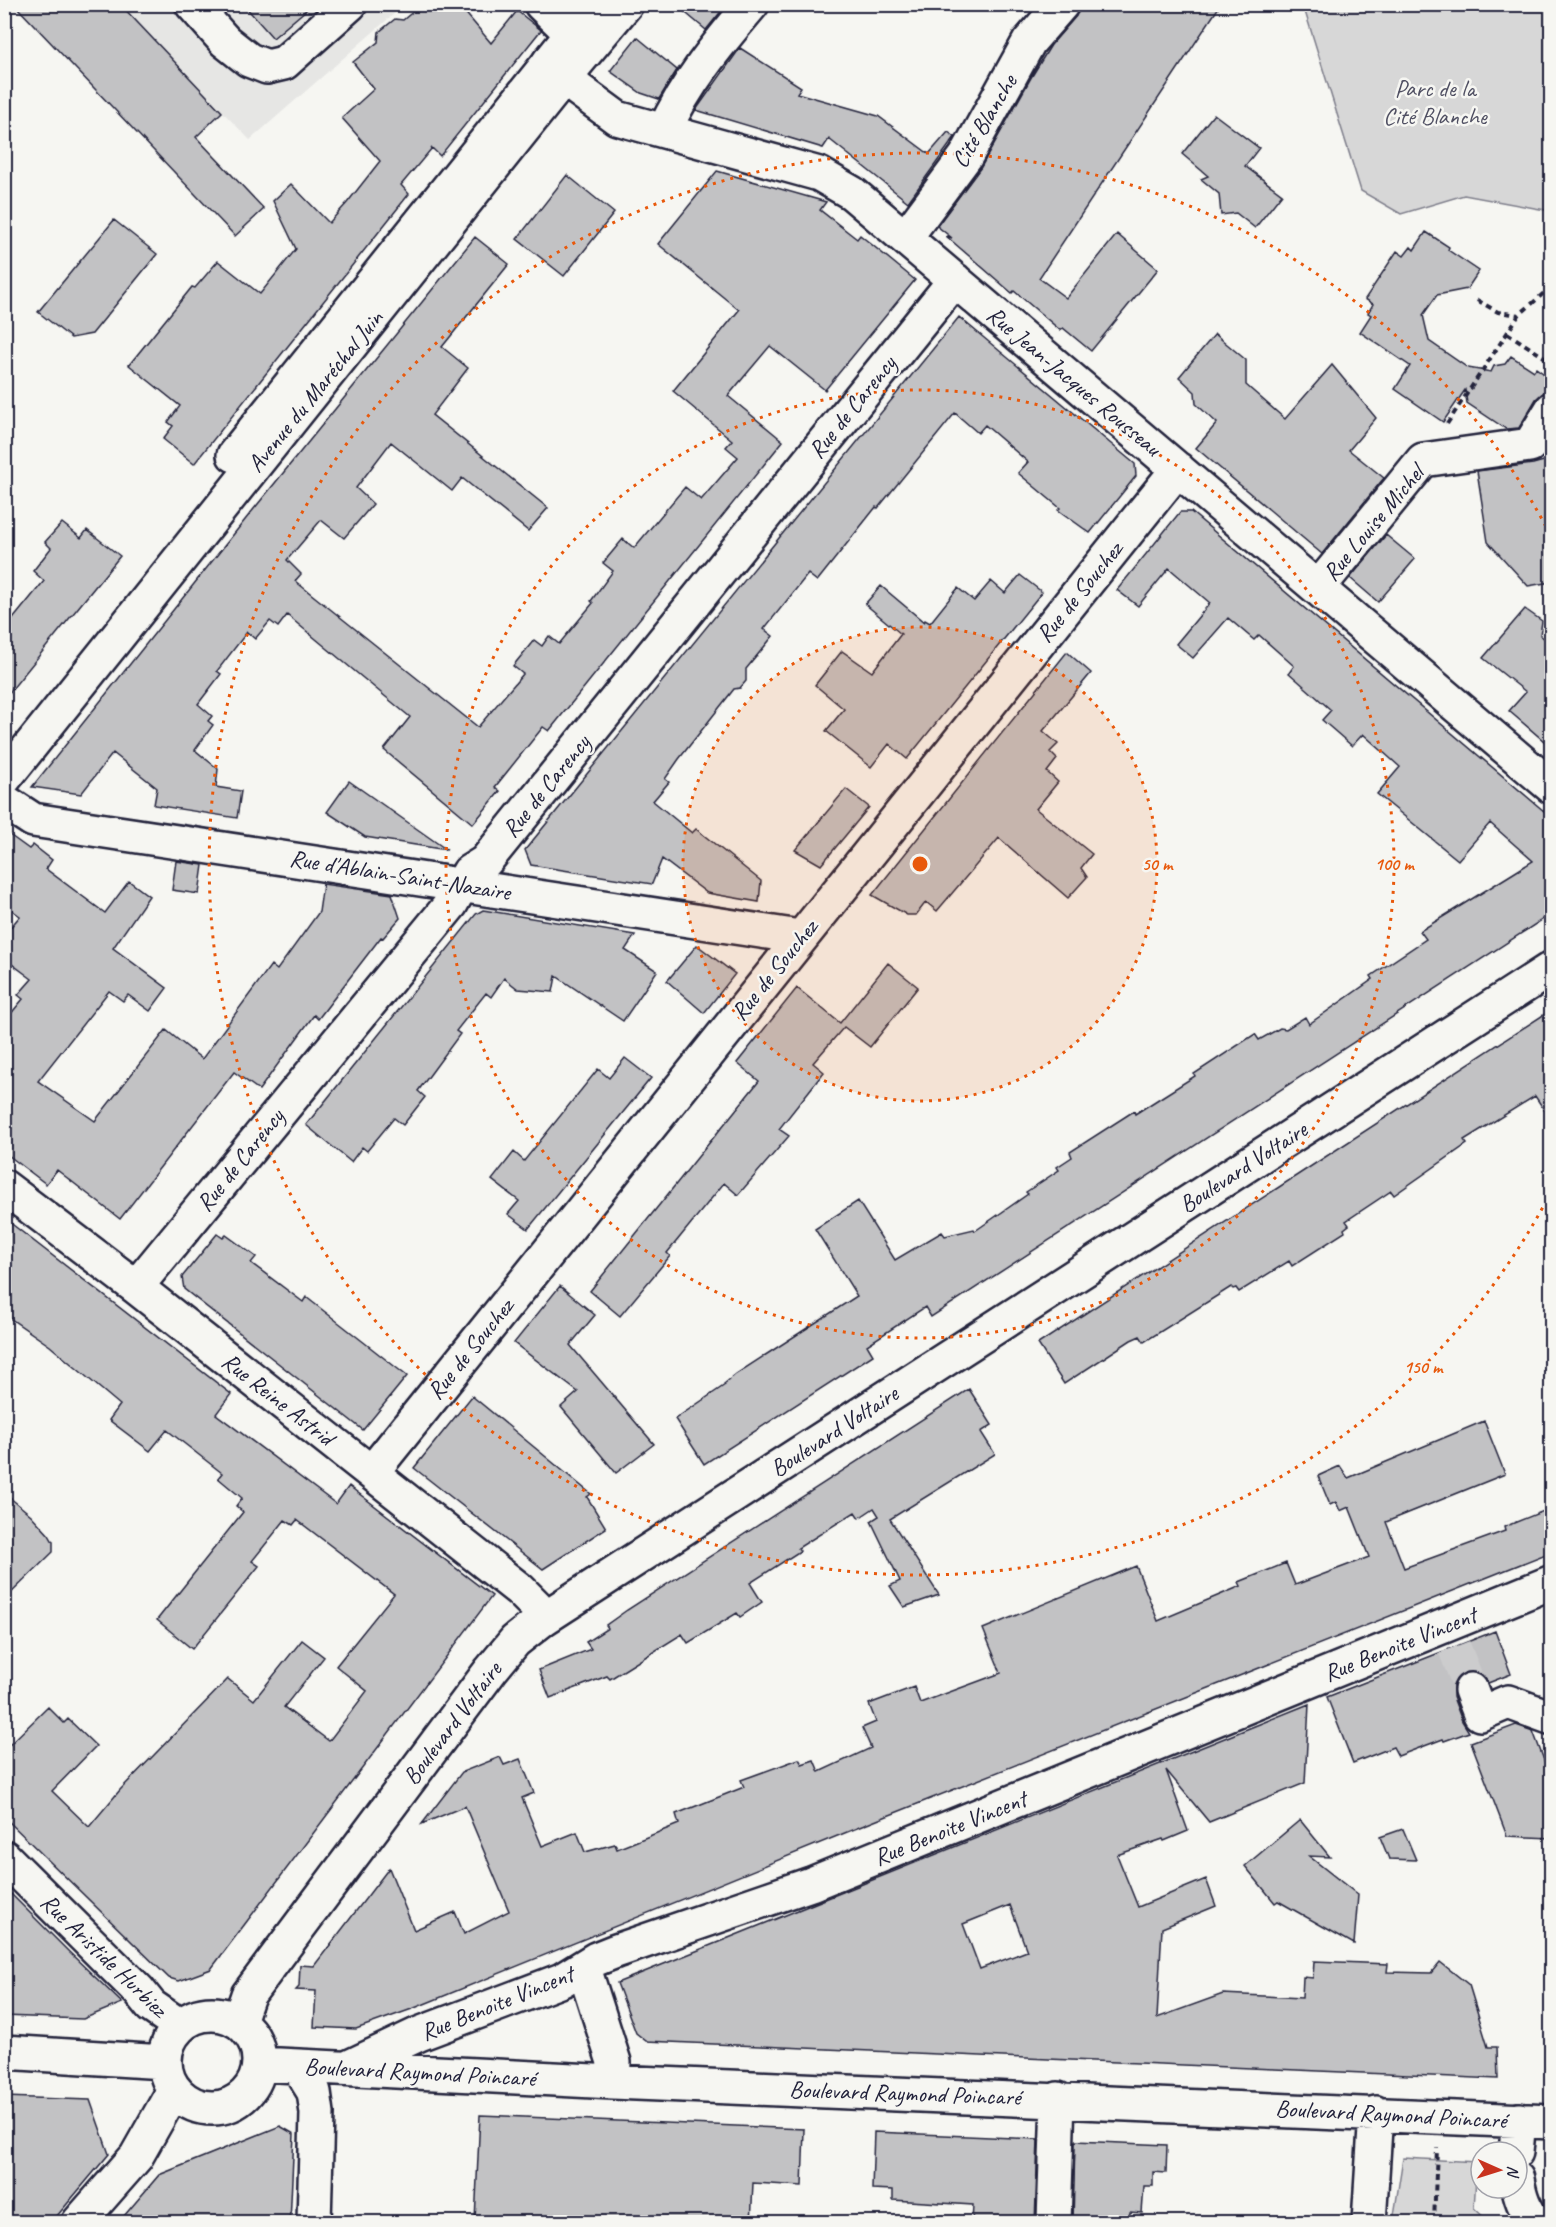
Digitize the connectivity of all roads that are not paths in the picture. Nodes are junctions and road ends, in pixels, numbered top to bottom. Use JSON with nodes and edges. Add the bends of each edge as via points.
{"nodes":[{"id":1,"x":192,"y":4,"type":"edge"},
{"id":2,"x":350,"y":4,"type":"edge"},
{"id":3,"x":541,"y":4,"type":"edge"},
{"id":4,"x":596,"y":4,"type":"edge"},
{"id":5,"x":626,"y":4,"type":"edge"},
{"id":6,"x":752,"y":4,"type":"edge"},
{"id":7,"x":1062,"y":4,"type":"edge"},
{"id":8,"x":572,"y":34,"type":"junction"},
{"id":9,"x":557,"y":70,"type":"junction"},
{"id":10,"x":664,"y":131,"type":"junction"},
{"id":11,"x":905,"y":238,"type":"junction"},
{"id":12,"x":955,"y":280,"type":"junction"},
{"id":13,"x":1551,"y":409,"type":"edge"},
{"id":14,"x":1541,"y":444,"type":"edge"},
{"id":15,"x":1178,"y":470,"type":"junction"},
{"id":16,"x":1318,"y":588,"type":"junction"},
{"id":17,"x":4,"y":744,"type":"edge"},
{"id":18,"x":4,"y":778,"type":"edge"},
{"id":19,"x":1551,"y":787,"type":"edge"},
{"id":20,"x":4,"y":801,"type":"edge"},
{"id":21,"x":461,"y":884,"type":"junction"},
{"id":22,"x":800,"y":937,"type":"junction"},
{"id":23,"x":1551,"y":968,"type":"edge"},
{"id":24,"x":4,"y":1186,"type":"edge"},
{"id":25,"x":136,"y":1287,"type":"junction"},
{"id":26,"x":372,"y":1472,"type":"junction"},
{"id":27,"x":1551,"y":1582,"type":"edge"},
{"id":28,"x":543,"y":1619,"type":"junction"},
{"id":29,"x":1471,"y":1690,"type":"tunnel mouth"},
{"id":30,"x":1551,"y":1718,"type":"edge"},
{"id":31,"x":4,"y":1857,"type":"edge"},
{"id":32,"x":584,"y":1968,"type":"junction"},
{"id":33,"x":239,"y":2021,"type":"junction"},
{"id":34,"x":180,"y":2026,"type":"junction"},
{"id":35,"x":4,"y":2052,"type":"edge"},
{"id":36,"x":260,"y":2064,"type":"junction"},
{"id":37,"x":298,"y":2066,"type":"junction"},
{"id":38,"x":347,"y":2068,"type":"junction"},
{"id":39,"x":169,"y":2076,"type":"junction"},
{"id":40,"x":613,"y":2082,"type":"junction"},
{"id":41,"x":1059,"y":2099,"type":"junction"},
{"id":42,"x":1376,"y":2113,"type":"junction"},
{"id":43,"x":1519,"y":2120,"type":"junction"},
{"id":44,"x":1551,"y":2122,"type":"edge"},
{"id":45,"x":1517,"y":2140,"type":"edge"},
{"id":46,"x":1522,"y":2200,"type":"edge"},
{"id":47,"x":79,"y":2223,"type":"edge"},
{"id":48,"x":314,"y":2223,"type":"edge"},
{"id":49,"x":1054,"y":2223,"type":"edge"},
{"id":50,"x":1369,"y":2223,"type":"edge"},
{"id":51,"x":1536,"y":2223,"type":"edge"}],
"edges":[{"from":1,"to":2,"type":"street","via":[[225,41],[249,60],[267,67],[285,63]]},
{"from":3,"to":8,"type":"street"},
{"from":4,"to":8,"type":"street","name":"Avenue du Maréchal Juin"},
{"from":5,"to":9,"type":"street","name":"Avenue du Maréchal Juin"},
{"from":6,"to":10,"type":"street","via":[[677,102]]},
{"from":7,"to":11,"type":"street","name":"Cité Blanche","via":[[1029,42],[966,156]]},
{"from":8,"to":9,"type":"street","name":"Avenue du Maréchal Juin"},
{"from":9,"to":10,"type":"street","name":"Rue Jean-Jacques Rousseau","via":[[617,118]]},
{"from":9,"to":17,"type":"street","name":"Avenue du Maréchal Juin"},
{"from":9,"to":18,"type":"street","name":"Avenue du Maréchal Juin"},
{"from":10,"to":11,"type":"street","name":"Rue Jean-Jacques Rousseau","via":[[819,174],[852,193]]},
{"from":11,"to":12,"type":"street","name":"Rue Jean-Jacques Rousseau"},
{"from":12,"to":15,"type":"street","name":"Rue Jean-Jacques Rousseau"},
{"from":12,"to":21,"type":"street","name":"Rue de Carency","via":[[485,862],[469,872]]},
{"from":13,"to":14,"type":"street","name":"Rue Louise Michel"},
{"from":14,"to":16,"type":"street","name":"Rue Louise Michel","via":[[1423,460]]},
{"from":15,"to":16,"type":"street","name":"Rue Jean-Jacques Rousseau"},
{"from":15,"to":22,"type":"street","name":"Rue de Souchez"},
{"from":16,"to":19,"type":"street","name":"Rue Jean-Jacques Rousseau"},
{"from":20,"to":21,"type":"street","name":"Rue d'Ablain-Saint-Nazaire","via":[[33,820]]},
{"from":21,"to":22,"type":"street","name":"Rue d'Ablain-Saint-Nazaire"},
{"from":21,"to":25,"type":"street","name":"Rue de Carency","via":[[451,904]]},
{"from":22,"to":26,"type":"street","name":"Rue de Souchez"},
{"from":23,"to":28,"type":"street","name":"Boulevard Voltaire"},
{"from":24,"to":25,"type":"street","name":"Rue Reine Astrid"},
{"from":25,"to":26,"type":"street","name":"Rue Reine Astrid"},
{"from":26,"to":28,"type":"street","name":"Rue Reine Astrid","via":[[520,1590]]},
{"from":27,"to":32,"type":"street","name":"Rue Benoite Vincent","via":[[1450,1636],[812,1884],[616,1951]]},
{"from":28,"to":33,"type":"street","name":"Boulevard Voltaire","via":[[515,1641],[491,1670],[248,1995]]},
{"from":29,"to":30,"type":"street","via":[[1480,1714],[1508,1702]]},
{"from":31,"to":34,"type":"street","name":"Rue Aristide Hurbiez","via":[[152,2006]]},
{"from":32,"to":38,"type":"street","name":"Rue Benoite Vincent","via":[[419,2034]]},
{"from":32,"to":40,"type":"street","via":[[614,2062]]},
{"from":33,"to":34,"type":"street","via":[[209,2013]]},
{"from":33,"to":36,"type":"street","via":[[258,2048]]},
{"from":34,"to":39,"type":"street","via":[[168,2042]]},
{"from":35,"to":39,"type":"street"},
{"from":36,"to":37,"type":"street","name":"Boulevard Raymond Poincaré"},
{"from":36,"to":39,"type":"street","via":[[247,2094],[218,2108],[202,2108],[186,2101]]},
{"from":37,"to":38,"type":"street","name":"Boulevard Raymond Poincaré"},
{"from":37,"to":48,"type":"street","via":[[314,2092]]},
{"from":38,"to":40,"type":"street","name":"Boulevard Raymond Poincaré"},
{"from":39,"to":47,"type":"street","via":[[136,2157]]},
{"from":40,"to":41,"type":"street","name":"Boulevard Raymond Poincaré"},
{"from":41,"to":42,"type":"street","name":"Boulevard Raymond Poincaré"},
{"from":41,"to":49,"type":"street"},
{"from":42,"to":43,"type":"street","name":"Boulevard Raymond Poincaré"},
{"from":42,"to":50,"type":"street"},
{"from":43,"to":44,"type":"street","name":"Boulevard Raymond Poincaré"},
{"from":43,"to":45,"type":"street"},
{"from":46,"to":51,"type":"street"}]}
